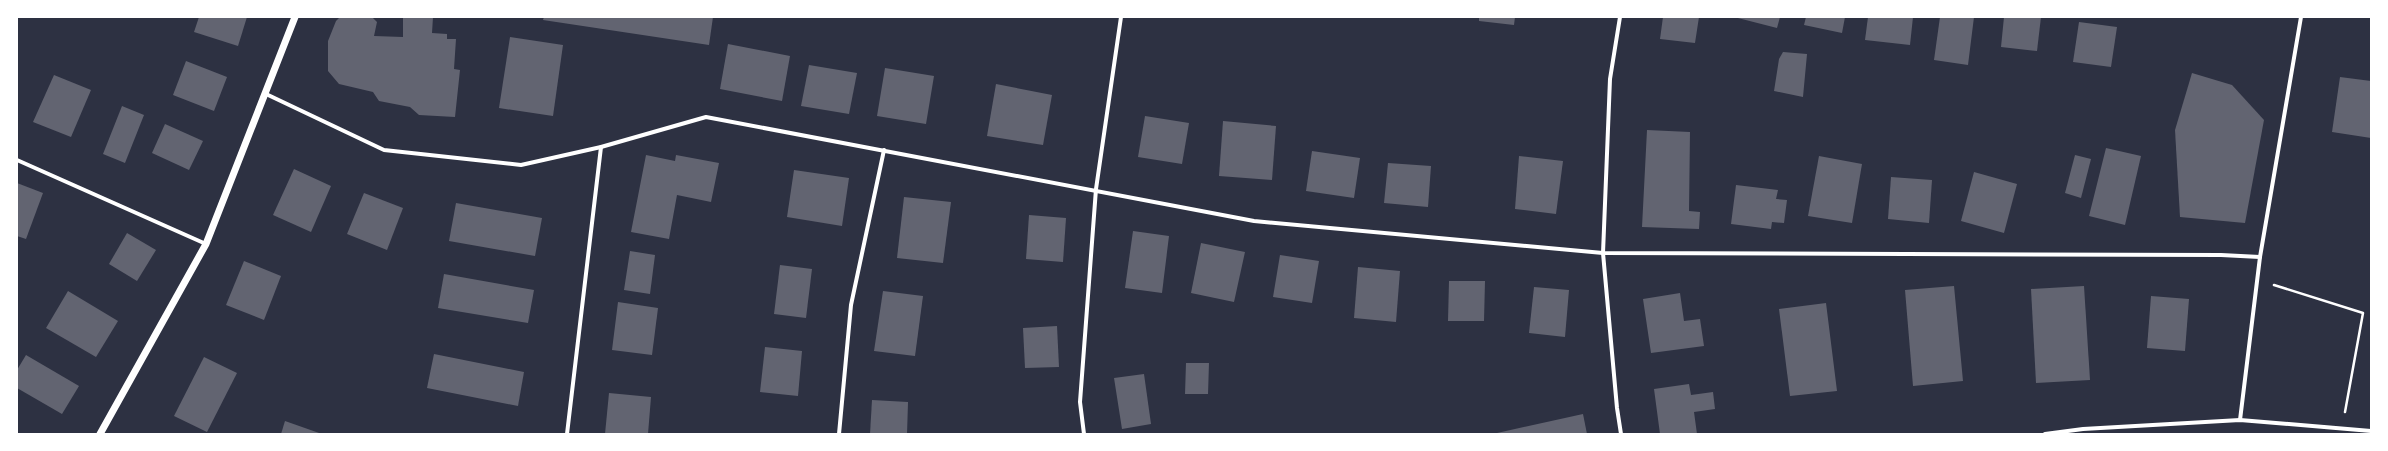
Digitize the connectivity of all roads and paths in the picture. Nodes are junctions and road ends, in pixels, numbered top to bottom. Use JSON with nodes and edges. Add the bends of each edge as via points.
{"nodes":[{"id":1,"x":295,"y":17,"type":"edge"},
{"id":2,"x":1121,"y":17,"type":"edge"},
{"id":3,"x":1620,"y":17,"type":"edge"},
{"id":4,"x":2302,"y":17,"type":"edge"},
{"id":5,"x":266,"y":94,"type":"junction"},
{"id":6,"x":601,"y":147,"type":"junction"},
{"id":7,"x":884,"y":150,"type":"junction"},
{"id":8,"x":17,"y":160,"type":"edge"},
{"id":9,"x":1096,"y":189,"type":"junction"},
{"id":10,"x":206,"y":244,"type":"junction"},
{"id":11,"x":1603,"y":253,"type":"junction"},
{"id":12,"x":2260,"y":257,"type":"junction"},
{"id":13,"x":2257,"y":282,"type":"junction"},
{"id":14,"x":2240,"y":420,"type":"junction"},
{"id":15,"x":2343,"y":428,"type":"junction"},
{"id":16,"x":2371,"y":431,"type":"edge"},
{"id":17,"x":100,"y":434,"type":"edge"},
{"id":18,"x":567,"y":434,"type":"edge"},
{"id":19,"x":839,"y":434,"type":"edge"},
{"id":20,"x":1084,"y":434,"type":"edge"},
{"id":21,"x":1621,"y":434,"type":"edge"},
{"id":22,"x":2045,"y":434,"type":"edge"}],
"edges":[{"from":1,"to":5,"type":"street"},
{"from":2,"to":9,"type":"street"},
{"from":3,"to":11,"type":"street","via":[[1610,79]]},
{"from":4,"to":12,"type":"street"},
{"from":5,"to":6,"type":"street","via":[[384,150],[521,165]]},
{"from":5,"to":10,"type":"street"},
{"from":6,"to":7,"type":"street","via":[[706,117]]},
{"from":6,"to":18,"type":"street"},
{"from":7,"to":9,"type":"street"},
{"from":7,"to":19,"type":"street","via":[[851,306]]},
{"from":8,"to":10,"type":"street"},
{"from":9,"to":11,"type":"street","via":[[1254,220]]},
{"from":9,"to":20,"type":"street","via":[[1080,402]]},
{"from":10,"to":17,"type":"street"},
{"from":11,"to":12,"type":"street","via":[[2220,254]]},
{"from":11,"to":21,"type":"street","via":[[1616,408]]},
{"from":12,"to":13,"type":"street"},
{"from":13,"to":14,"type":"street"},
{"from":13,"to":15,"type":"path","via":[[2363,313]]},
{"from":14,"to":15,"type":"street"},
{"from":14,"to":22,"type":"street","via":[[2083,429]]},
{"from":15,"to":16,"type":"street"}]}
